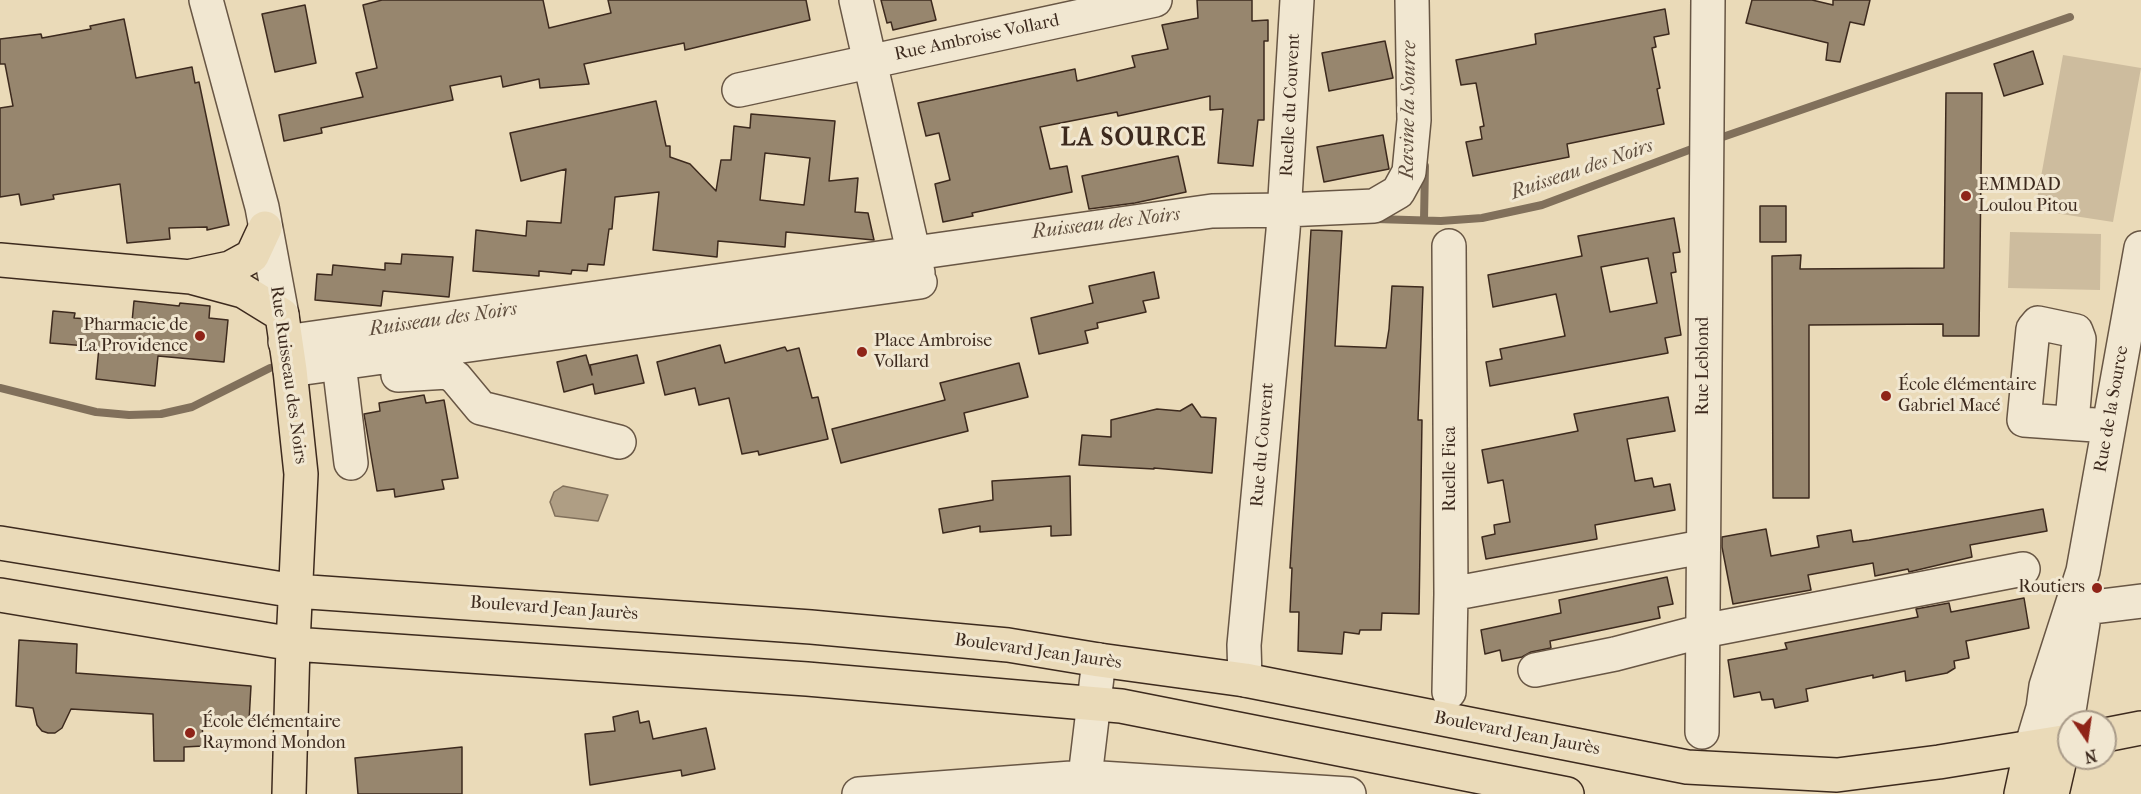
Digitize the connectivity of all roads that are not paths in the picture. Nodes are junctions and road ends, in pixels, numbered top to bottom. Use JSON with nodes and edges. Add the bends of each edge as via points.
{"nodes":[{"id":1,"x":206,"y":0,"type":"edge"},
{"id":2,"x":856,"y":0,"type":"edge"},
{"id":3,"x":1155,"y":0,"type":"edge"},
{"id":4,"x":1297,"y":0,"type":"edge"},
{"id":5,"x":1412,"y":0,"type":"edge"},
{"id":6,"x":1708,"y":0,"type":"edge"},
{"id":7,"x":870,"y":60,"type":"junction"},
{"id":8,"x":739,"y":90,"type":"dead end"},
{"id":9,"x":1284,"y":221,"type":"junction"},
{"id":10,"x":265,"y":228,"type":"junction"},
{"id":11,"x":1449,"y":246,"type":"dead end"},
{"id":12,"x":2141,"y":248,"type":"edge"},
{"id":13,"x":0,"y":260,"type":"edge"},
{"id":14,"x":919,"y":275,"type":"junction"},
{"id":15,"x":191,"y":277,"type":"junction"},
{"id":16,"x":288,"y":358,"type":"junction"},
{"id":17,"x":341,"y":380,"type":"junction"},
{"id":18,"x":2072,"y":422,"type":"dead end"},
{"id":19,"x":2109,"y":426,"type":"junction"},
{"id":20,"x":619,"y":442,"type":"dead end"},
{"id":21,"x":351,"y":463,"type":"dead end"},
{"id":22,"x":0,"y":543,"type":"edge"},
{"id":23,"x":1702,"y":547,"type":"junction"},
{"id":24,"x":2023,"y":569,"type":"dead end"},
{"id":25,"x":2083,"y":571,"type":"junction"},
{"id":26,"x":295,"y":591,"type":"junction"},
{"id":27,"x":1451,"y":594,"type":"junction"},
{"id":28,"x":0,"y":595,"type":"edge"},
{"id":29,"x":2141,"y":601,"type":"edge"},
{"id":30,"x":2085,"y":608,"type":"junction"},
{"id":31,"x":1704,"y":631,"type":"junction"},
{"id":32,"x":292,"y":644,"type":"junction"},
{"id":33,"x":1099,"y":660,"type":"junction"},
{"id":34,"x":1535,"y":670,"type":"dead end"},
{"id":35,"x":1245,"y":680,"type":"junction"},
{"id":36,"x":1449,"y":692,"type":"dead end"},
{"id":37,"x":1094,"y":703,"type":"junction"},
{"id":38,"x":2070,"y":710,"type":"edge"},
{"id":39,"x":2141,"y":728,"type":"edge"},
{"id":40,"x":1702,"y":732,"type":"dead end"},
{"id":41,"x":2117,"y":733,"type":"edge"},
{"id":42,"x":2057,"y":743,"type":"edge"},
{"id":43,"x":2031,"y":748,"type":"junction"},
{"id":44,"x":2058,"y":770,"type":"edge"},
{"id":45,"x":1086,"y":785,"type":"edge"},
{"id":46,"x":289,"y":794,"type":"edge"},
{"id":47,"x":859,"y":794,"type":"edge"},
{"id":48,"x":1349,"y":794,"type":"edge"},
{"id":49,"x":1567,"y":794,"type":"edge"},
{"id":50,"x":2021,"y":794,"type":"edge"},
{"id":51,"x":2052,"y":794,"type":"edge"}],
"edges":[{"from":1,"to":10,"type":"street","name":"Rue Ruisseau des Noirs"},
{"from":2,"to":7,"type":"street","name":"Rue Ambroise Vollard"},
{"from":3,"to":7,"type":"street","name":"Rue Ambroise Vollard"},
{"from":4,"to":9,"type":"street","name":"Ruelle du Couvent"},
{"from":5,"to":9,"type":"street","via":[[1414,120],[1409,172],[1398,192],[1374,206]]},
{"from":6,"to":23,"type":"street","name":"Rue Leblond"},
{"from":7,"to":8,"type":"street","name":"Rue Ambroise Vollard"},
{"from":7,"to":14,"type":"street","name":"Rue Ambroise Vollard"},
{"from":9,"to":14,"type":"street","via":[[1212,211]]},
{"from":9,"to":35,"type":"street","name":"Rue du Couvent"},
{"from":10,"to":15,"type":"main road","via":[[252,256],[230,268]]},
{"from":10,"to":16,"type":"street","name":"Rue Ruisseau des Noirs"},
{"from":11,"to":27,"type":"street","name":"Ruelle Fica"},
{"from":12,"to":19,"type":"street","name":"Rue de la Source"},
{"from":13,"to":15,"type":"main road"},
{"from":14,"to":16,"type":"street"},
{"from":15,"to":16,"type":"main road","via":[[243,291]]},
{"from":16,"to":17,"type":"street"},
{"from":16,"to":26,"type":"main road","name":"Rue Ruisseau des Noirs","via":[[301,474]]},
{"from":17,"to":20,"type":"street","via":[[448,372],[481,408]]},
{"from":17,"to":21,"type":"street"},
{"from":18,"to":19,"type":"street"},
{"from":19,"to":25,"type":"street","name":"Rue de la Source"},
{"from":22,"to":26,"type":"main road","name":"Boulevard Jean Jaurès"},
{"from":23,"to":27,"type":"street"},
{"from":23,"to":31,"type":"street","name":"Rue Leblond"},
{"from":24,"to":31,"type":"street"},
{"from":25,"to":30,"type":"street","name":"Rue de la Source"},
{"from":25,"to":43,"type":"street","name":"Rue de la Source","via":[[2046,686]]},
{"from":26,"to":32,"type":"main road","name":"Rue Ruisseau des Noirs"},
{"from":26,"to":33,"type":"main road","name":"Boulevard Jean Jaurès","via":[[811,627],[1008,645]]},
{"from":27,"to":36,"type":"street","name":"Ruelle Fica"},
{"from":28,"to":32,"type":"main road"},
{"from":29,"to":30,"type":"street"},
{"from":30,"to":38,"type":"street","name":"Rue de la Source"},
{"from":31,"to":34,"type":"street"},
{"from":31,"to":40,"type":"street","name":"Rue Leblond"},
{"from":32,"to":37,"type":"main road"},
{"from":32,"to":46,"type":"main road","name":"Rue Ruisseau des Noirs"},
{"from":33,"to":35,"type":"main road","name":"Boulevard Jean Jaurès"},
{"from":33,"to":37,"type":"street"},
{"from":35,"to":43,"type":"main road","name":"Boulevard Jean Jaurès","via":[[1687,767],[1837,775]]},
{"from":37,"to":45,"type":"street"},
{"from":37,"to":49,"type":"main road"},
{"from":39,"to":41,"type":"main road"},
{"from":42,"to":43,"type":"main road","name":"Boulevard Jean Jaurès"},
{"from":43,"to":50,"type":"main road","name":"Rue de la Source"},
{"from":44,"to":51,"type":"main road","name":"Rue de la Source"},
{"from":45,"to":47,"type":"street"},
{"from":45,"to":48,"type":"street"}]}
